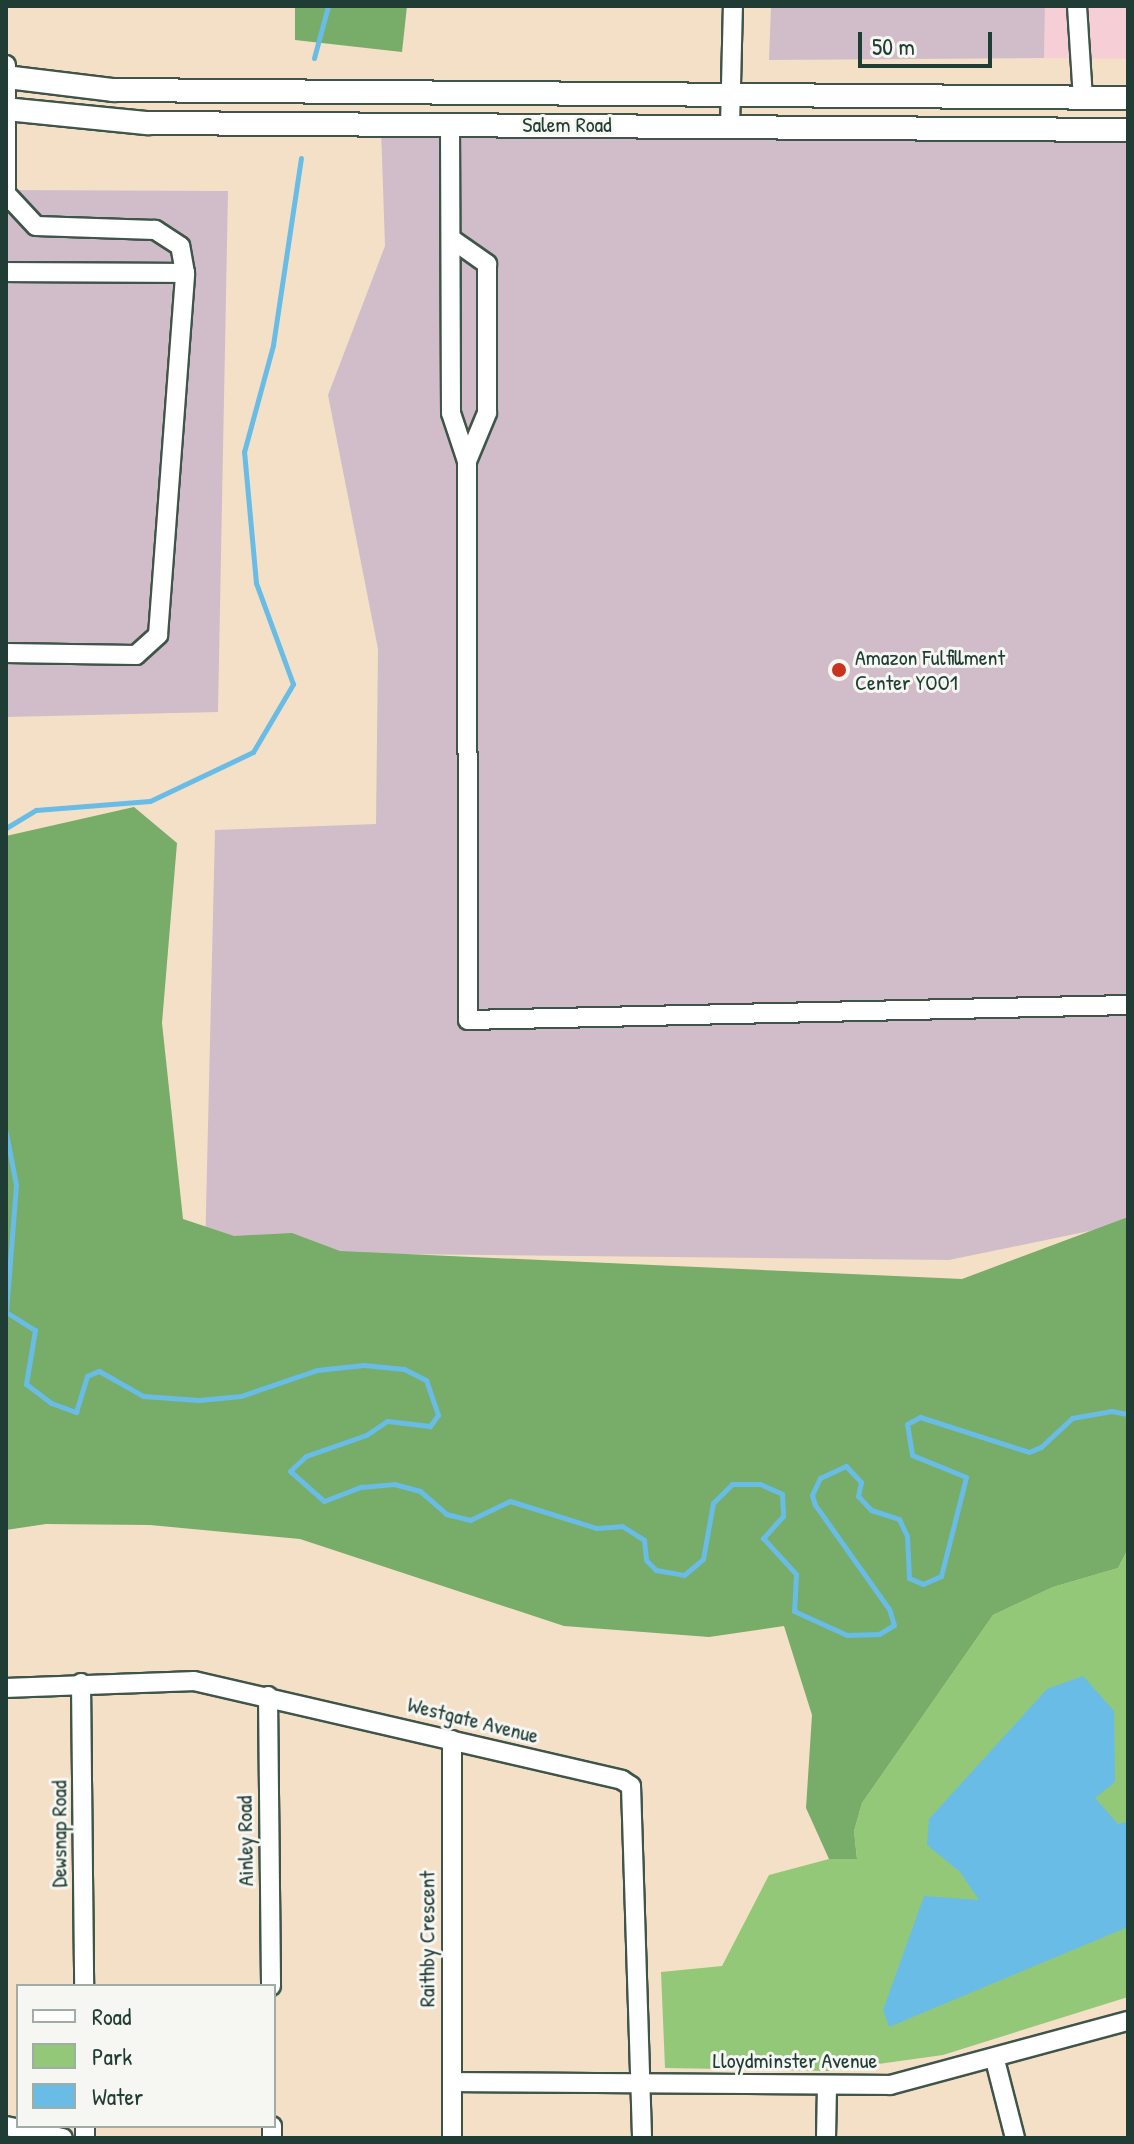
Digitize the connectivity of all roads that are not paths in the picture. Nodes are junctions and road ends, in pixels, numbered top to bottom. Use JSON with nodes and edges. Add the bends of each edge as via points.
{"nodes":[{"id":1,"x":733,"y":6,"type":"edge"},
{"id":2,"x":1077,"y":6,"type":"edge"},
{"id":3,"x":6,"y":65,"type":"edge"},
{"id":4,"x":6,"y":78,"type":"edge"},
{"id":5,"x":731,"y":95,"type":"junction"},
{"id":6,"x":1083,"y":98,"type":"junction"},
{"id":7,"x":1128,"y":98,"type":"edge"},
{"id":8,"x":6,"y":109,"type":"edge"},
{"id":9,"x":450,"y":124,"type":"junction"},
{"id":10,"x":730,"y":126,"type":"junction"},
{"id":11,"x":1128,"y":130,"type":"edge"},
{"id":12,"x":7,"y":199,"type":"edge"},
{"id":13,"x":453,"y":240,"type":"junction"},
{"id":14,"x":6,"y":272,"type":"edge"},
{"id":15,"x":185,"y":273,"type":"junction"},
{"id":16,"x":467,"y":461,"type":"junction"},
{"id":17,"x":6,"y":653,"type":"edge"},
{"id":18,"x":1128,"y":1005,"type":"edge"},
{"id":19,"x":81,"y":1683,"type":"junction"},
{"id":20,"x":6,"y":1688,"type":"edge"},
{"id":21,"x":268,"y":1696,"type":"junction"},
{"id":22,"x":452,"y":1740,"type":"junction"},
{"id":23,"x":84,"y":1984,"type":"edge"},
{"id":24,"x":271,"y":1984,"type":"edge"},
{"id":25,"x":1128,"y":2021,"type":"edge"},
{"id":26,"x":995,"y":2060,"type":"junction"},
{"id":27,"x":453,"y":2082,"type":"junction"},
{"id":28,"x":639,"y":2084,"type":"junction"},
{"id":29,"x":827,"y":2087,"type":"junction"},
{"id":30,"x":6,"y":2126,"type":"edge"},
{"id":31,"x":63,"y":2138,"type":"edge"},
{"id":32,"x":452,"y":2138,"type":"edge"},
{"id":33,"x":642,"y":2138,"type":"edge"},
{"id":34,"x":826,"y":2138,"type":"edge"},
{"id":35,"x":1015,"y":2138,"type":"edge"}],
"edges":[{"from":1,"to":5,"type":"street"},
{"from":2,"to":6,"type":"street"},
{"from":3,"to":4,"type":"street"},
{"from":4,"to":5,"type":"main road","name":"Salem Road","via":[[113,90]]},
{"from":4,"to":8,"type":"street"},
{"from":5,"to":6,"type":"main road","name":"Salem Road"},
{"from":5,"to":10,"type":"street"},
{"from":6,"to":7,"type":"main road","name":"Salem Road"},
{"from":8,"to":9,"type":"main road","name":"Salem Road","via":[[147,123]]},
{"from":8,"to":12,"type":"street"},
{"from":9,"to":10,"type":"main road","name":"Salem Road"},
{"from":9,"to":13,"type":"street"},
{"from":10,"to":11,"type":"main road","name":"Salem Road"},
{"from":12,"to":15,"type":"street","via":[[36,226],[155,230],[180,246]]},
{"from":13,"to":16,"type":"street","via":[[451,413]]},
{"from":13,"to":16,"type":"street","via":[[487,264],[487,413]]},
{"from":14,"to":15,"type":"street"},
{"from":15,"to":17,"type":"street","via":[[158,635],[136,655]]},
{"from":16,"to":18,"type":"street","via":[[468,1020]]},
{"from":19,"to":20,"type":"street","name":"Westgate Avenue"},
{"from":19,"to":21,"type":"street","name":"Westgate Avenue","via":[[194,1681]]},
{"from":19,"to":23,"type":"street","name":"Dewsnap Road"},
{"from":21,"to":22,"type":"street","name":"Westgate Avenue"},
{"from":21,"to":24,"type":"street","name":"Ainley Road"},
{"from":22,"to":27,"type":"street","name":"Raithby Crescent"},
{"from":22,"to":28,"type":"street","name":"Westgate Avenue","via":[[631,1786]]},
{"from":25,"to":26,"type":"street","name":"Lloydminster Avenue"},
{"from":26,"to":29,"type":"street","name":"Lloydminster Avenue","via":[[917,2081]]},
{"from":26,"to":35,"type":"street"},
{"from":27,"to":28,"type":"street","name":"Lloydminster Avenue"},
{"from":27,"to":32,"type":"street","name":"Raithby Crescent"},
{"from":28,"to":29,"type":"street","name":"Lloydminster Avenue"},
{"from":28,"to":33,"type":"street"},
{"from":29,"to":34,"type":"street"},
{"from":30,"to":31,"type":"street"}]}
